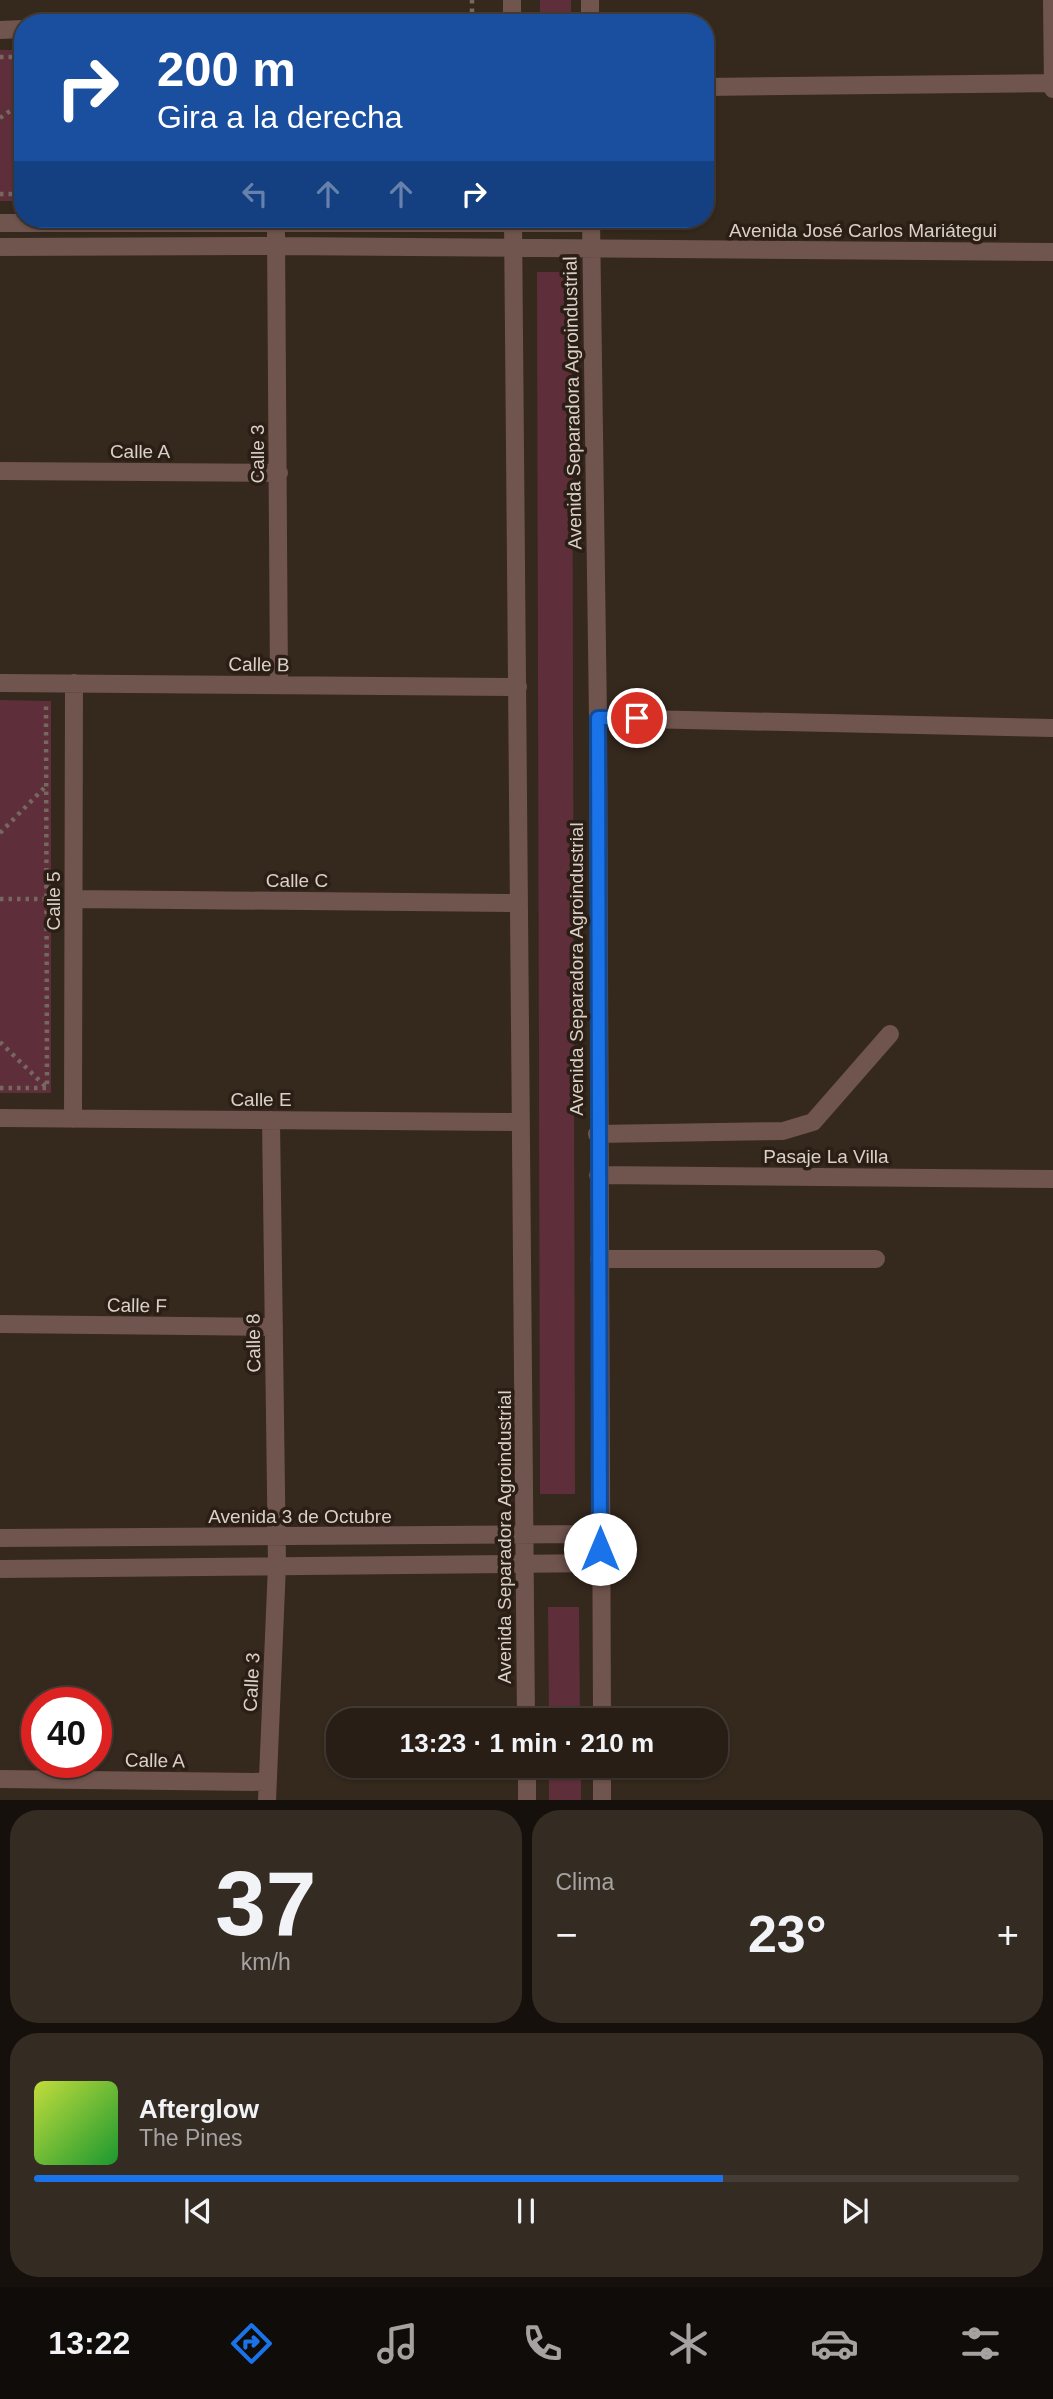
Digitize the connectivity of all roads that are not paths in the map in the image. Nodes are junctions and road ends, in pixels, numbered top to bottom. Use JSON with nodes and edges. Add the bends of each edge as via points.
{"nodes":[{"id":1,"x":1052,"y":0,"type":"edge"},
{"id":2,"x":1053,"y":83,"type":"edge"},
{"id":3,"x":714,"y":87,"type":"edge"},
{"id":4,"x":1053,"y":89,"type":"edge"},
{"id":5,"x":276,"y":228,"type":"edge"},
{"id":6,"x":513,"y":228,"type":"edge"},
{"id":7,"x":591,"y":228,"type":"edge"},
{"id":8,"x":276,"y":246,"type":"junction"},
{"id":9,"x":0,"y":247,"type":"edge"},
{"id":10,"x":514,"y":248,"type":"junction"},
{"id":11,"x":591,"y":249,"type":"junction"},
{"id":12,"x":1053,"y":252,"type":"edge"},
{"id":13,"x":0,"y":471,"type":"edge"},
{"id":14,"x":279,"y":473,"type":"junction"},
{"id":15,"x":0,"y":683,"type":"edge"},
{"id":16,"x":74,"y":683,"type":"junction"},
{"id":17,"x":279,"y":685,"type":"junction"},
{"id":18,"x":518,"y":687,"type":"junction"},
{"id":19,"x":598,"y":718,"type":"junction"},
{"id":20,"x":1053,"y":727,"type":"edge"},
{"id":21,"x":74,"y":899,"type":"junction"},
{"id":22,"x":519,"y":903,"type":"junction"},
{"id":23,"x":890,"y":1034,"type":"dead end"},
{"id":24,"x":0,"y":1118,"type":"edge"},
{"id":25,"x":74,"y":1119,"type":"junction"},
{"id":26,"x":271,"y":1120,"type":"junction"},
{"id":27,"x":521,"y":1122,"type":"junction"},
{"id":28,"x":597,"y":1134,"type":"junction"},
{"id":29,"x":598,"y":1175,"type":"junction"},
{"id":30,"x":1053,"y":1179,"type":"edge"},
{"id":31,"x":599,"y":1259,"type":"junction"},
{"id":32,"x":876,"y":1259,"type":"dead end"},
{"id":33,"x":0,"y":1324,"type":"edge"},
{"id":34,"x":274,"y":1327,"type":"junction"},
{"id":35,"x":600,"y":1534,"type":"junction"},
{"id":36,"x":525,"y":1535,"type":"junction"},
{"id":37,"x":277,"y":1537,"type":"junction"},
{"id":38,"x":0,"y":1538,"type":"edge"},
{"id":39,"x":600,"y":1563,"type":"junction"},
{"id":40,"x":525,"y":1564,"type":"junction"},
{"id":41,"x":277,"y":1565,"type":"junction"},
{"id":42,"x":0,"y":1569,"type":"edge"},
{"id":43,"x":526,"y":1708,"type":"edge"},
{"id":44,"x":601,"y":1708,"type":"edge"},
{"id":45,"x":527,"y":1778,"type":"edge"},
{"id":46,"x":602,"y":1778,"type":"edge"},
{"id":47,"x":0,"y":1779,"type":"edge"},
{"id":48,"x":267,"y":1791,"type":"edge"},
{"id":49,"x":527,"y":1800,"type":"edge"},
{"id":50,"x":602,"y":1800,"type":"edge"}],
"edges":[{"from":1,"to":2,"type":"street"},
{"from":2,"to":3,"type":"street"},
{"from":2,"to":4,"type":"street"},
{"from":5,"to":8,"type":"street","name":"Calle 3"},
{"from":6,"to":10,"type":"street","name":"Avenida Separadora Agroindustrial"},
{"from":7,"to":11,"type":"street","name":"Avenida Separadora Agroindustrial"},
{"from":8,"to":9,"type":"street","name":"Avenida José Carlos Mariátegui"},
{"from":8,"to":10,"type":"street","name":"Avenida José Carlos Mariátegui"},
{"from":8,"to":14,"type":"street","name":"Calle 3"},
{"from":10,"to":11,"type":"street","name":"Avenida José Carlos Mariátegui"},
{"from":10,"to":18,"type":"street","name":"Avenida Separadora Agroindustrial"},
{"from":11,"to":12,"type":"street","name":"Avenida José Carlos Mariátegui"},
{"from":11,"to":19,"type":"street","name":"Avenida Separadora Agroindustrial"},
{"from":13,"to":14,"type":"street","name":"Calle A"},
{"from":14,"to":17,"type":"street","name":"Calle 3"},
{"from":15,"to":16,"type":"street","name":"Calle B"},
{"from":16,"to":17,"type":"street","name":"Calle B"},
{"from":16,"to":21,"type":"street","name":"Calle 5"},
{"from":17,"to":18,"type":"street","name":"Calle B"},
{"from":18,"to":22,"type":"street","name":"Avenida Separadora Agroindustrial"},
{"from":19,"to":20,"type":"street"},
{"from":19,"to":28,"type":"street","name":"Avenida Separadora Agroindustrial"},
{"from":21,"to":22,"type":"street","name":"Calle C"},
{"from":21,"to":25,"type":"street","name":"Calle 5"},
{"from":22,"to":27,"type":"street","name":"Avenida Separadora Agroindustrial"},
{"from":23,"to":28,"type":"street","via":[[813,1122],[783,1131]]},
{"from":24,"to":25,"type":"street","name":"Calle E"},
{"from":25,"to":26,"type":"street","name":"Calle E"},
{"from":26,"to":27,"type":"street","name":"Calle E"},
{"from":26,"to":34,"type":"street","name":"Calle 8"},
{"from":27,"to":36,"type":"street","name":"Avenida Separadora Agroindustrial"},
{"from":28,"to":29,"type":"street","name":"Avenida Separadora Agroindustrial"},
{"from":29,"to":30,"type":"street","name":"Pasaje La Villa"},
{"from":29,"to":31,"type":"street","name":"Avenida Separadora Agroindustrial"},
{"from":31,"to":32,"type":"street"},
{"from":31,"to":35,"type":"street","name":"Avenida Separadora Agroindustrial"},
{"from":33,"to":34,"type":"street","name":"Calle F"},
{"from":34,"to":37,"type":"street","name":"Calle 8"},
{"from":35,"to":36,"type":"street","name":"Avenida 3 de Octubre"},
{"from":35,"to":39,"type":"street","name":"Avenida Separadora Agroindustrial"},
{"from":36,"to":37,"type":"street","name":"Avenida 3 de Octubre"},
{"from":36,"to":40,"type":"street","name":"Avenida Separadora Agroindustrial"},
{"from":37,"to":38,"type":"street","name":"Avenida 3 de Octubre"},
{"from":37,"to":41,"type":"street","name":"Calle 8"},
{"from":39,"to":40,"type":"street"},
{"from":39,"to":44,"type":"street","name":"Avenida Separadora Agroindustrial"},
{"from":40,"to":41,"type":"street"},
{"from":40,"to":43,"type":"street","name":"Avenida Separadora Agroindustrial"},
{"from":41,"to":42,"type":"street"},
{"from":41,"to":48,"type":"street","name":"Calle 3"},
{"from":45,"to":49,"type":"street"},
{"from":46,"to":50,"type":"street"},
{"from":47,"to":48,"type":"street","name":"Calle A"}]}
